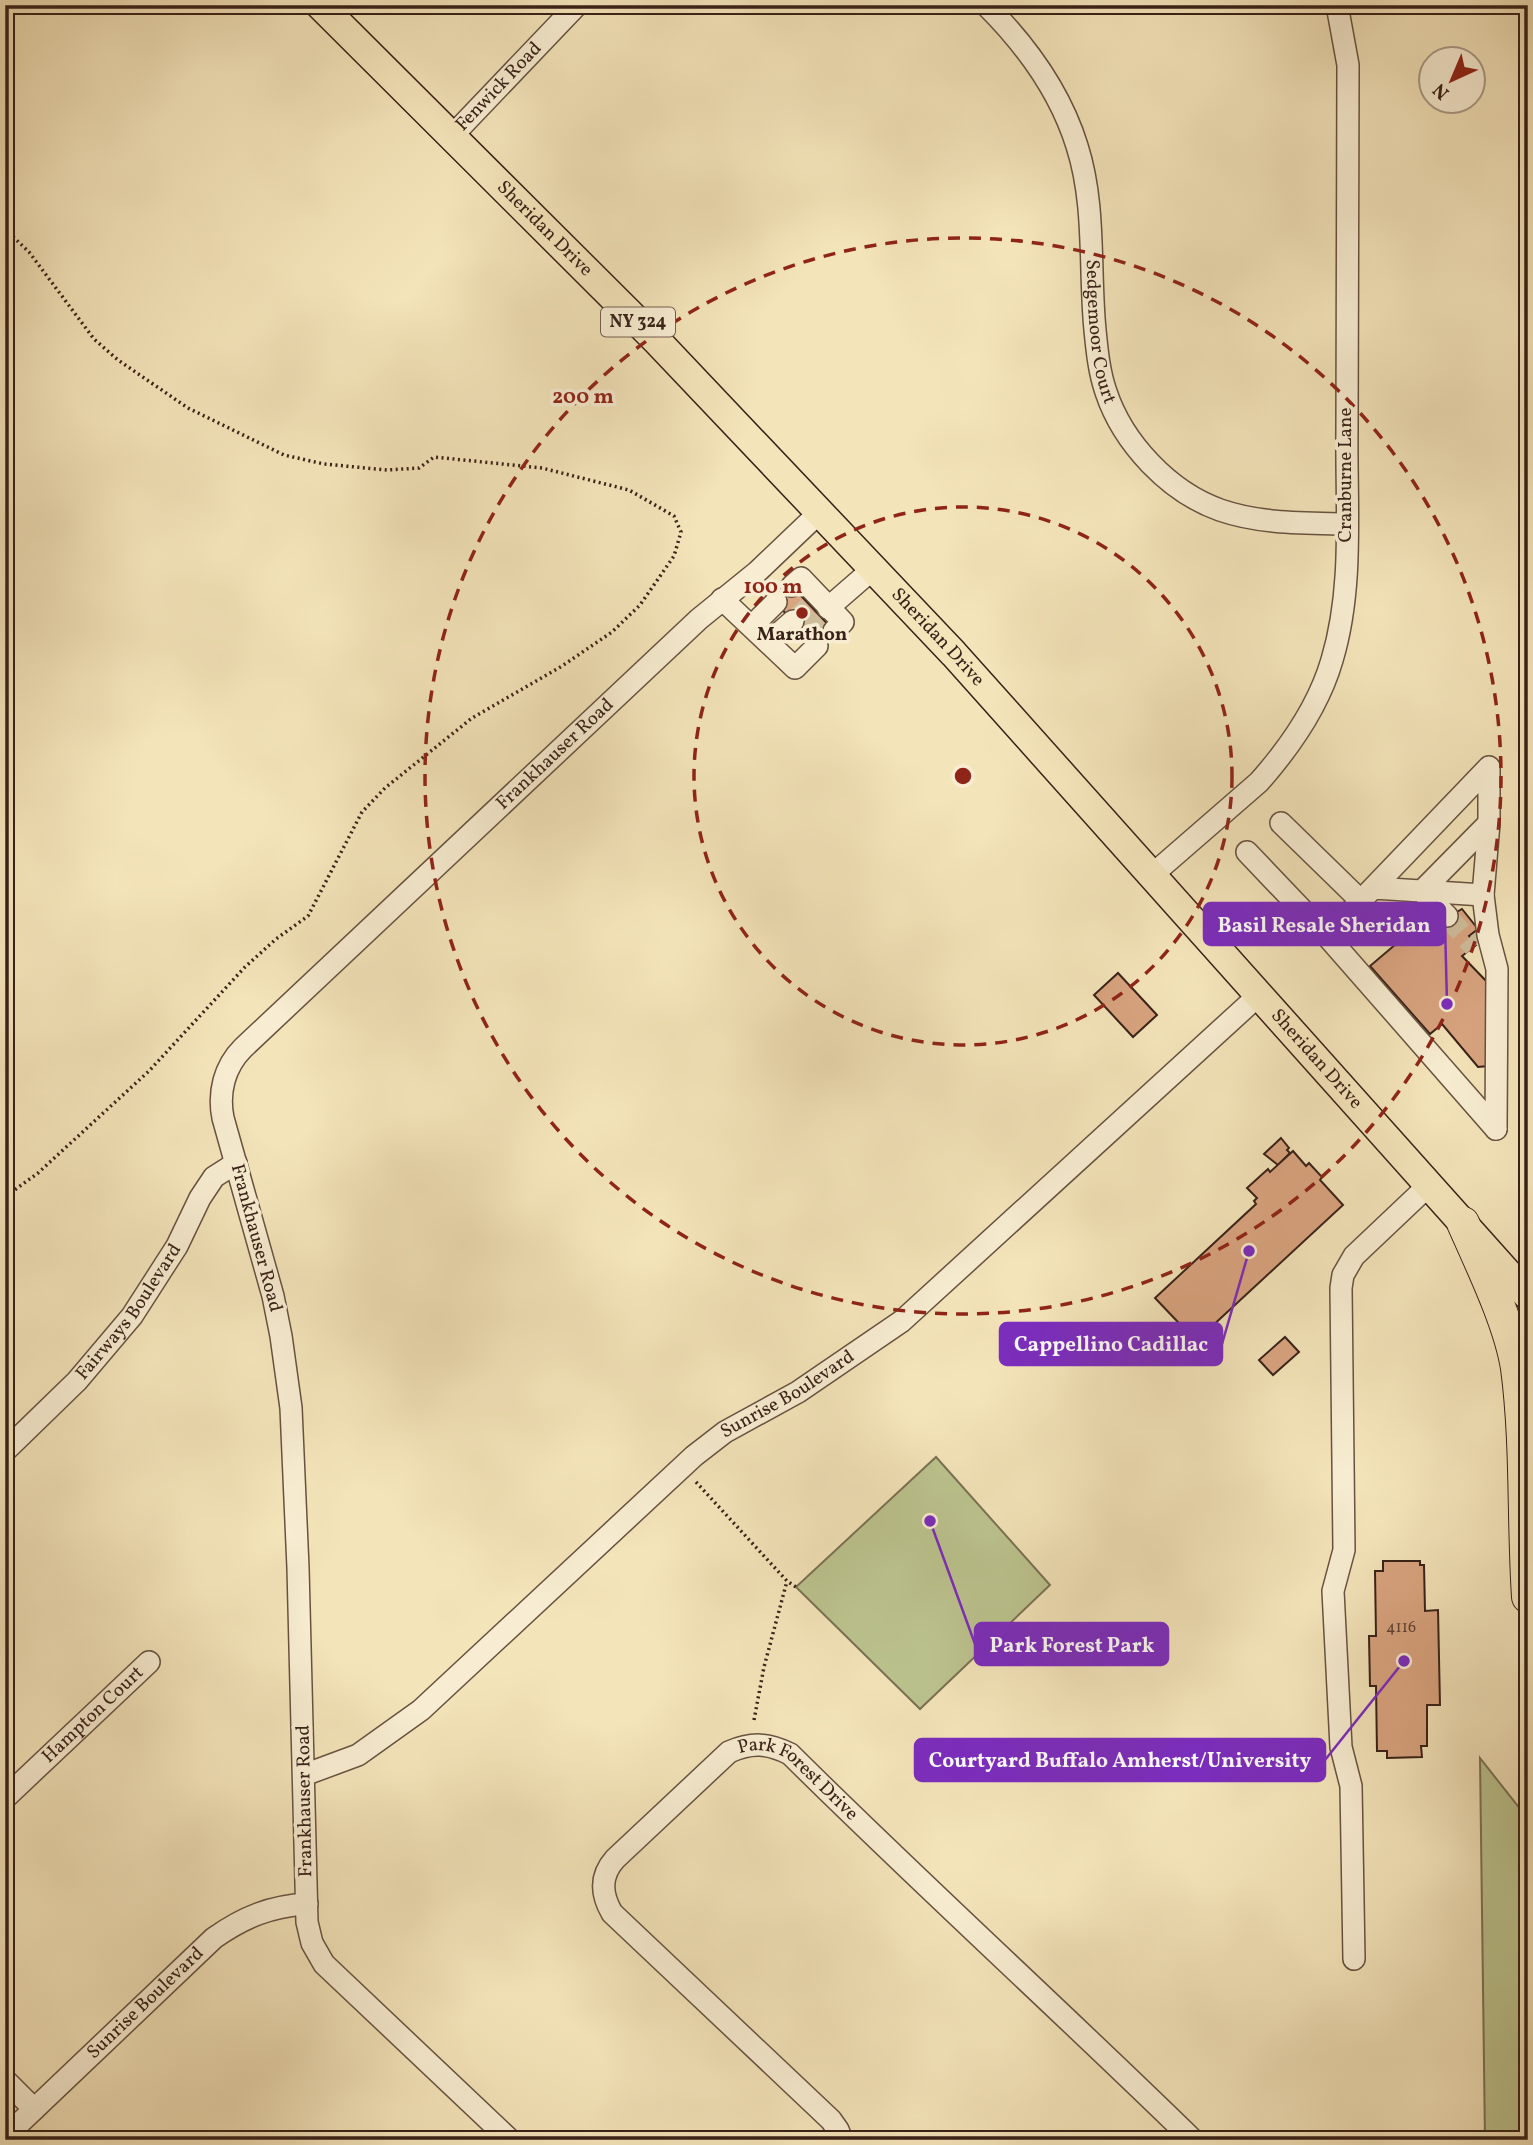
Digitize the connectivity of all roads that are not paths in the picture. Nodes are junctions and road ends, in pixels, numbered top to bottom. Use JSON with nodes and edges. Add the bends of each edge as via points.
{"nodes":[{"id":1,"x":320,"y":5,"type":"edge"},
{"id":2,"x":986,"y":5,"type":"edge"},
{"id":3,"x":1337,"y":5,"type":"edge"},
{"id":4,"x":568,"y":8,"type":"edge"},
{"id":5,"x":452,"y":136,"type":"junction"},
{"id":6,"x":821,"y":511,"type":"junction"},
{"id":7,"x":1346,"y":524,"type":"junction"},
{"id":8,"x":874,"y":568,"type":"junction"},
{"id":9,"x":792,"y":586,"type":"dead end"},
{"id":10,"x":722,"y":598,"type":"junction"},
{"id":11,"x":776,"y":603,"type":"tunnel mouth"},
{"id":12,"x":752,"y":626,"type":"junction"},
{"id":13,"x":769,"y":642,"type":"junction"},
{"id":14,"x":1281,"y":823,"type":"dead end"},
{"id":15,"x":1489,"y":823,"type":"junction"},
{"id":16,"x":1247,"y":852,"type":"dead end"},
{"id":17,"x":1152,"y":875,"type":"junction"},
{"id":18,"x":1422,"y":891,"type":"junction"},
{"id":19,"x":1368,"y":894,"type":"junction"},
{"id":20,"x":1483,"y":895,"type":"junction"},
{"id":21,"x":1447,"y":916,"type":"tunnel mouth"},
{"id":22,"x":1327,"y":936,"type":"junction"},
{"id":23,"x":1474,"y":947,"type":"tunnel mouth"},
{"id":24,"x":1497,"y":969,"type":"junction"},
{"id":25,"x":1259,"y":995,"type":"junction"},
{"id":26,"x":236,"y":1163,"type":"junction"},
{"id":27,"x":1429,"y":1185,"type":"junction"},
{"id":28,"x":1463,"y":1223,"type":"junction"},
{"id":29,"x":1528,"y":1296,"type":"edge"},
{"id":30,"x":5,"y":1451,"type":"edge"},
{"id":31,"x":1526,"y":1457,"type":"edge"},
{"id":32,"x":1528,"y":1597,"type":"edge"},
{"id":33,"x":149,"y":1662,"type":"dead end"},
{"id":34,"x":304,"y":1775,"type":"junction"},
{"id":35,"x":5,"y":1798,"type":"edge"},
{"id":36,"x":307,"y":1904,"type":"junction"},
{"id":37,"x":1354,"y":1959,"type":"dead end"},
{"id":38,"x":5,"y":2080,"type":"edge"},
{"id":39,"x":34,"y":2109,"type":"junction"},
{"id":40,"x":5,"y":2138,"type":"edge"},
{"id":41,"x":510,"y":2140,"type":"edge"},
{"id":42,"x":842,"y":2140,"type":"edge"},
{"id":43,"x":1193,"y":2140,"type":"edge"}],
"edges":[{"from":1,"to":5,"type":"main road","name":"Sheridan Drive","number":"NY 324"},
{"from":2,"to":7,"type":"street","name":"Sedgemoor Court","via":[[1029,53],[1066,114],[1078,148],[1087,190],[1102,379],[1125,429],[1153,465],[1180,489],[1222,511],[1296,523]]},
{"from":3,"to":7,"type":"street","name":"Cranburne Lane","via":[[1348,65]]},
{"from":4,"to":5,"type":"street","name":"Fenwick Road"},
{"from":5,"to":6,"type":"main road","name":"Sheridan Drive","number":"NY 324"},
{"from":6,"to":8,"type":"main road","name":"Sheridan Drive","number":"NY 324"},
{"from":6,"to":10,"type":"street","name":"Frankhauser Road","via":[[757,572]]},
{"from":7,"to":17,"type":"street","name":"Cranburne Lane","via":[[1343,615],[1332,661],[1302,726],[1259,782]]},
{"from":8,"to":9,"type":"street","via":[[825,612],[801,578]]},
{"from":8,"to":17,"type":"main road","name":"Sheridan Drive","number":"NY 324"},
{"from":10,"to":12,"type":"street"},
{"from":10,"to":26,"type":"street","name":"Frankhauser Road","via":[[238,1053],[228,1070],[221,1101]]},
{"from":11,"to":12,"type":"street"},
{"from":12,"to":13,"type":"street"},
{"from":13,"to":13,"type":"street","via":[[806,635],[794,668]]},
{"from":14,"to":19,"type":"street"},
{"from":15,"to":18,"type":"street"},
{"from":15,"to":19,"type":"street","via":[[1489,767]]},
{"from":15,"to":20,"type":"street"},
{"from":16,"to":22,"type":"street"},
{"from":17,"to":25,"type":"main road","name":"Sheridan Drive","number":"NY 324"},
{"from":18,"to":19,"type":"street"},
{"from":18,"to":20,"type":"street"},
{"from":18,"to":21,"type":"street"},
{"from":19,"to":22,"type":"street"},
{"from":20,"to":24,"type":"street"},
{"from":22,"to":24,"type":"street","via":[[1496,1129]]},
{"from":23,"to":24,"type":"street"},
{"from":25,"to":27,"type":"main road","name":"Sheridan Drive","number":"NY 324"},
{"from":25,"to":34,"type":"street","name":"Sunrise Boulevard","via":[[902,1321],[694,1456],[390,1734],[358,1755]]},
{"from":26,"to":30,"type":"street","name":"Fairways Boulevard","via":[[214,1177],[132,1316],[77,1381]]},
{"from":26,"to":34,"type":"street","name":"Frankhauser Road","via":[[273,1296],[291,1408]]},
{"from":27,"to":28,"type":"main road","name":"Sheridan Drive","number":"NY 324"},
{"from":27,"to":37,"type":"street","via":[[1354,1256],[1341,1288],[1344,1550],[1334,1591],[1341,1747],[1351,1786]]},
{"from":28,"to":29,"type":"main road","name":"Sheridan Drive","number":"NY 324"},
{"from":28,"to":31,"type":"highway","via":[[1512,1346]]},
{"from":31,"to":32,"type":"highway"},
{"from":33,"to":35,"type":"street","name":"Hampton Court"},
{"from":34,"to":36,"type":"street","name":"Frankhauser Road"},
{"from":36,"to":39,"type":"street","name":"Sunrise Boulevard","via":[[258,1912],[214,1938]]},
{"from":36,"to":41,"type":"street","name":"Frankhauser Road","via":[[310,1938],[324,1964]]},
{"from":38,"to":39,"type":"street"},
{"from":39,"to":40,"type":"street","name":"Sunrise Boulevard"},
{"from":42,"to":43,"type":"street","name":"Park Forest Drive","via":[[831,2120],[612,1913],[606,1902],[604,1877],[615,1859],[729,1752],[744,1746],[776,1747],[790,1754]]}]}
